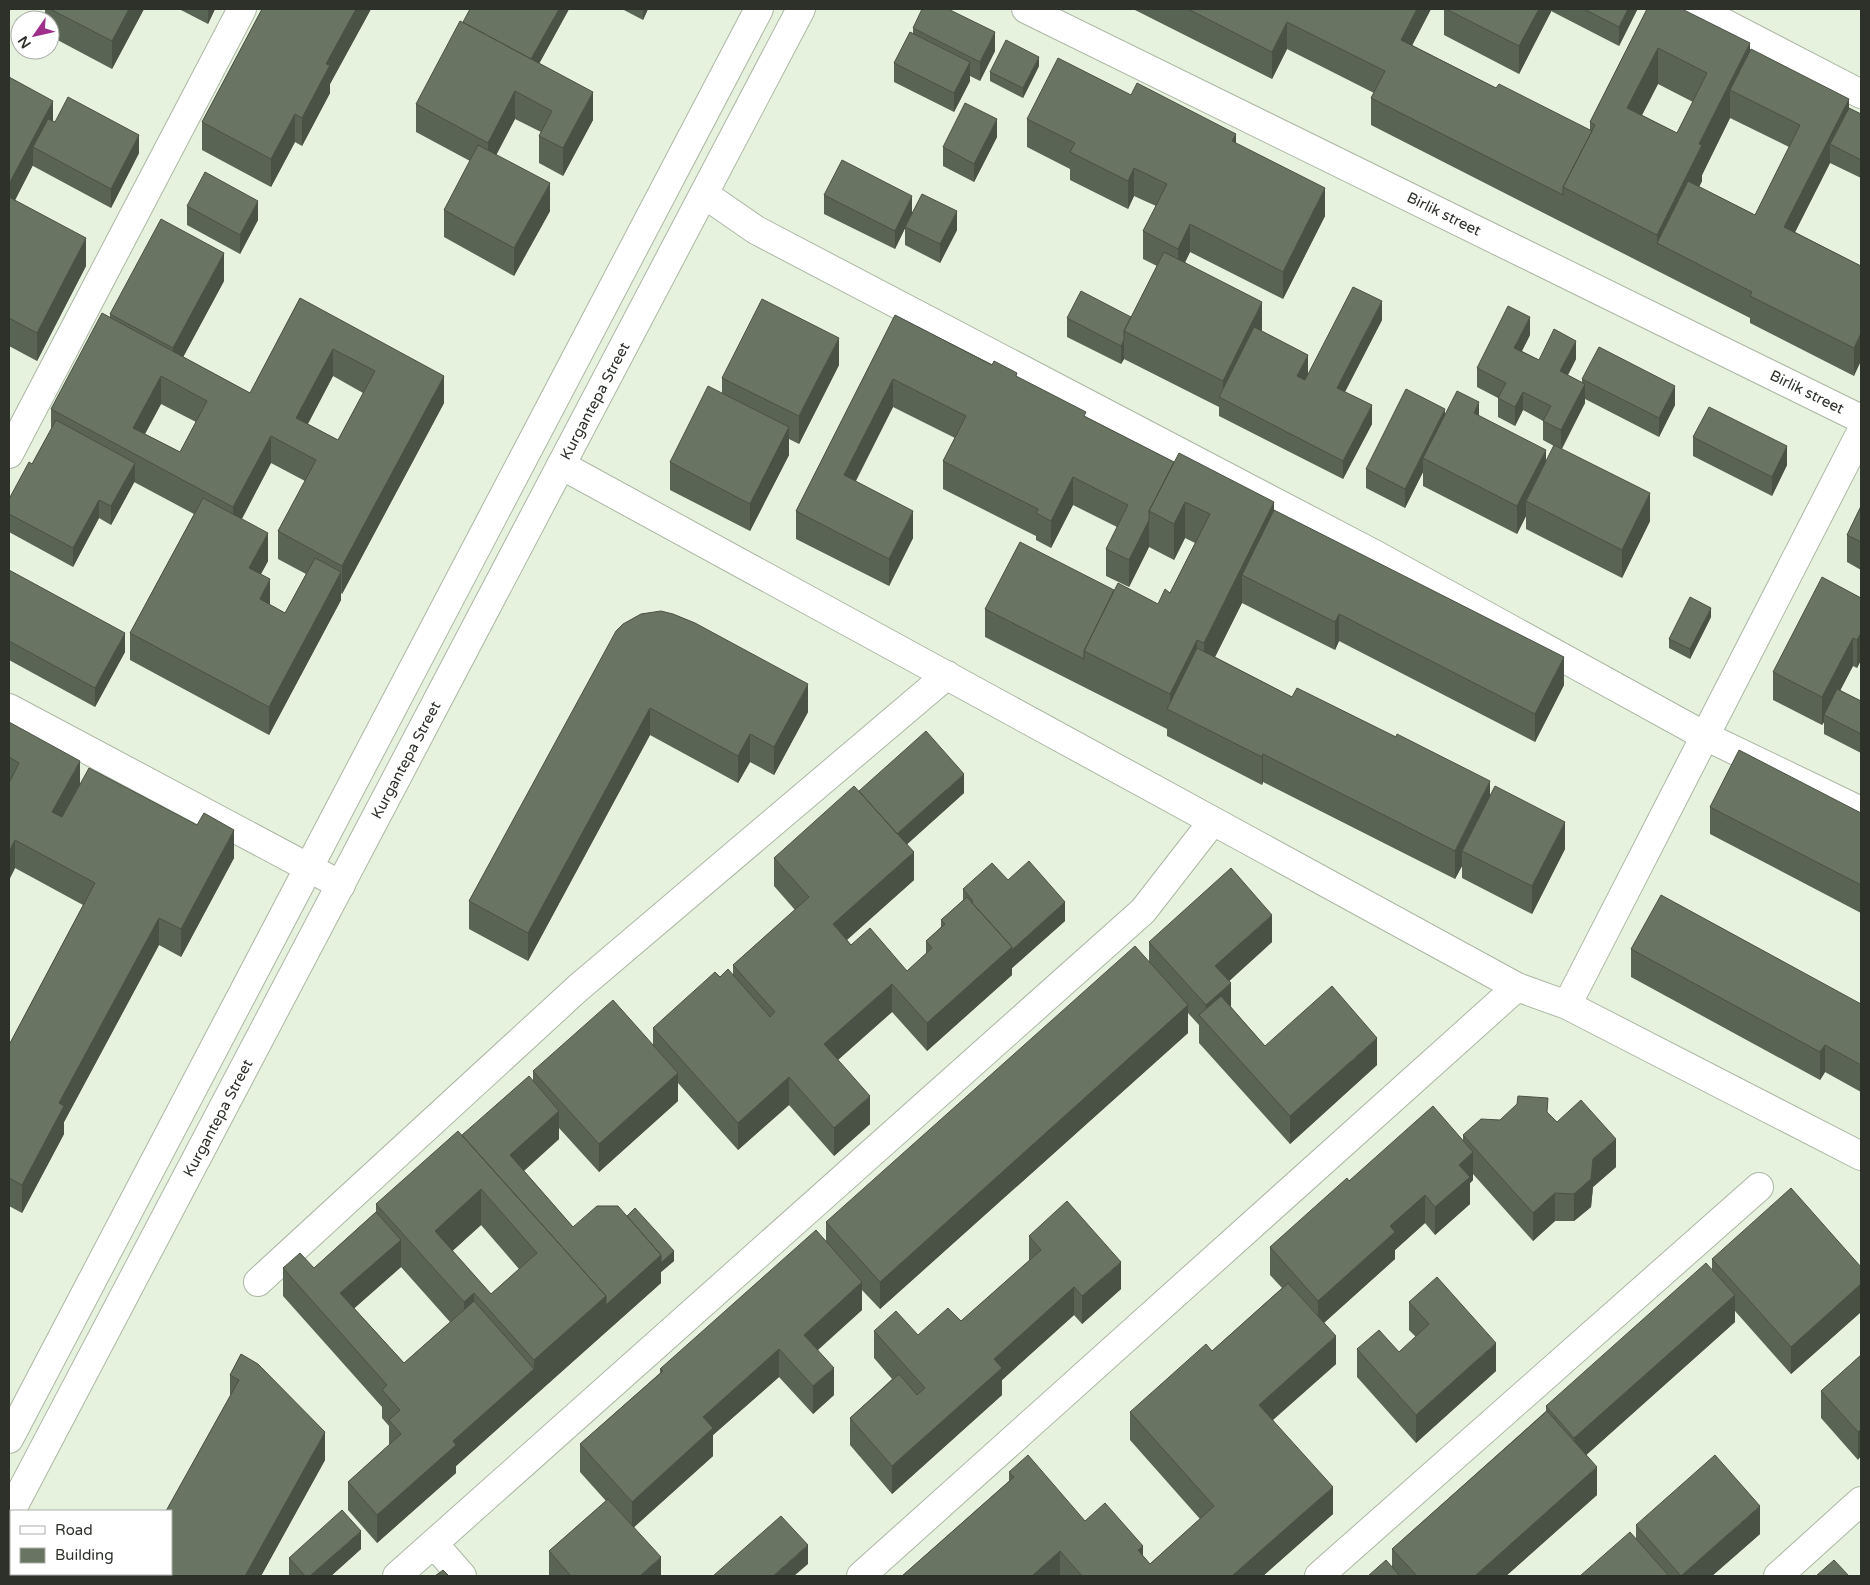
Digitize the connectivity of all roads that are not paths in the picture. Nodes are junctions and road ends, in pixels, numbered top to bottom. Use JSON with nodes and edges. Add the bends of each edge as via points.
{"nodes":[{"id":1,"x":242,"y":9,"type":"edge"},
{"id":2,"x":759,"y":9,"type":"edge"},
{"id":3,"x":802,"y":9,"type":"edge"},
{"id":4,"x":1026,"y":9,"type":"edge"},
{"id":5,"x":1697,"y":9,"type":"edge"},
{"id":6,"x":1861,"y":94,"type":"edge"},
{"id":7,"x":704,"y":194,"type":"junction"},
{"id":8,"x":1861,"y":419,"type":"edge"},
{"id":9,"x":1861,"y":432,"type":"edge"},
{"id":10,"x":9,"y":454,"type":"edge"},
{"id":11,"x":561,"y":465,"type":"junction"},
{"id":12,"x":946,"y":675,"type":"junction"},
{"id":13,"x":9,"y":708,"type":"edge"},
{"id":14,"x":1705,"y":736,"type":"junction"},
{"id":15,"x":1861,"y":811,"type":"edge"},
{"id":16,"x":1213,"y":821,"type":"junction"},
{"id":17,"x":308,"y":868,"type":"junction"},
{"id":18,"x":341,"y":885,"type":"junction"},
{"id":19,"x":1517,"y":987,"type":"junction"},
{"id":20,"x":1567,"y":1005,"type":"junction"},
{"id":21,"x":1861,"y":1156,"type":"edge"},
{"id":22,"x":1759,"y":1187,"type":"dead end"},
{"id":23,"x":258,"y":1282,"type":"dead end"},
{"id":24,"x":9,"y":1439,"type":"edge"},
{"id":25,"x":1861,"y":1502,"type":"edge"},
{"id":26,"x":12,"y":1510,"type":"edge"},
{"id":27,"x":434,"y":1544,"type":"junction"},
{"id":28,"x":397,"y":1576,"type":"edge"},
{"id":29,"x":462,"y":1576,"type":"edge"},
{"id":30,"x":861,"y":1576,"type":"edge"},
{"id":31,"x":1318,"y":1576,"type":"edge"},
{"id":32,"x":1778,"y":1576,"type":"edge"}],
"edges":[{"from":1,"to":10,"type":"street"},
{"from":2,"to":17,"type":"street"},
{"from":3,"to":7,"type":"street","name":"Kurgantepa Street"},
{"from":4,"to":8,"type":"street","name":"Birlik street"},
{"from":5,"to":6,"type":"street"},
{"from":7,"to":11,"type":"street","name":"Kurgantepa Street"},
{"from":7,"to":14,"type":"street","via":[[756,230],[1376,555]]},
{"from":9,"to":14,"type":"street"},
{"from":11,"to":12,"type":"street"},
{"from":11,"to":18,"type":"street","name":"Kurgantepa Street"},
{"from":12,"to":16,"type":"street"},
{"from":12,"to":23,"type":"street","via":[[578,988]]},
{"from":13,"to":17,"type":"street"},
{"from":14,"to":15,"type":"street"},
{"from":14,"to":20,"type":"street"},
{"from":16,"to":19,"type":"street"},
{"from":16,"to":27,"type":"street","via":[[1143,911]]},
{"from":17,"to":18,"type":"street"},
{"from":17,"to":24,"type":"street"},
{"from":18,"to":26,"type":"street","name":"Kurgantepa Street"},
{"from":19,"to":20,"type":"street"},
{"from":19,"to":30,"type":"street"},
{"from":20,"to":21,"type":"street"},
{"from":22,"to":31,"type":"street"},
{"from":25,"to":32,"type":"street"},
{"from":27,"to":28,"type":"street"},
{"from":27,"to":29,"type":"street"}]}
